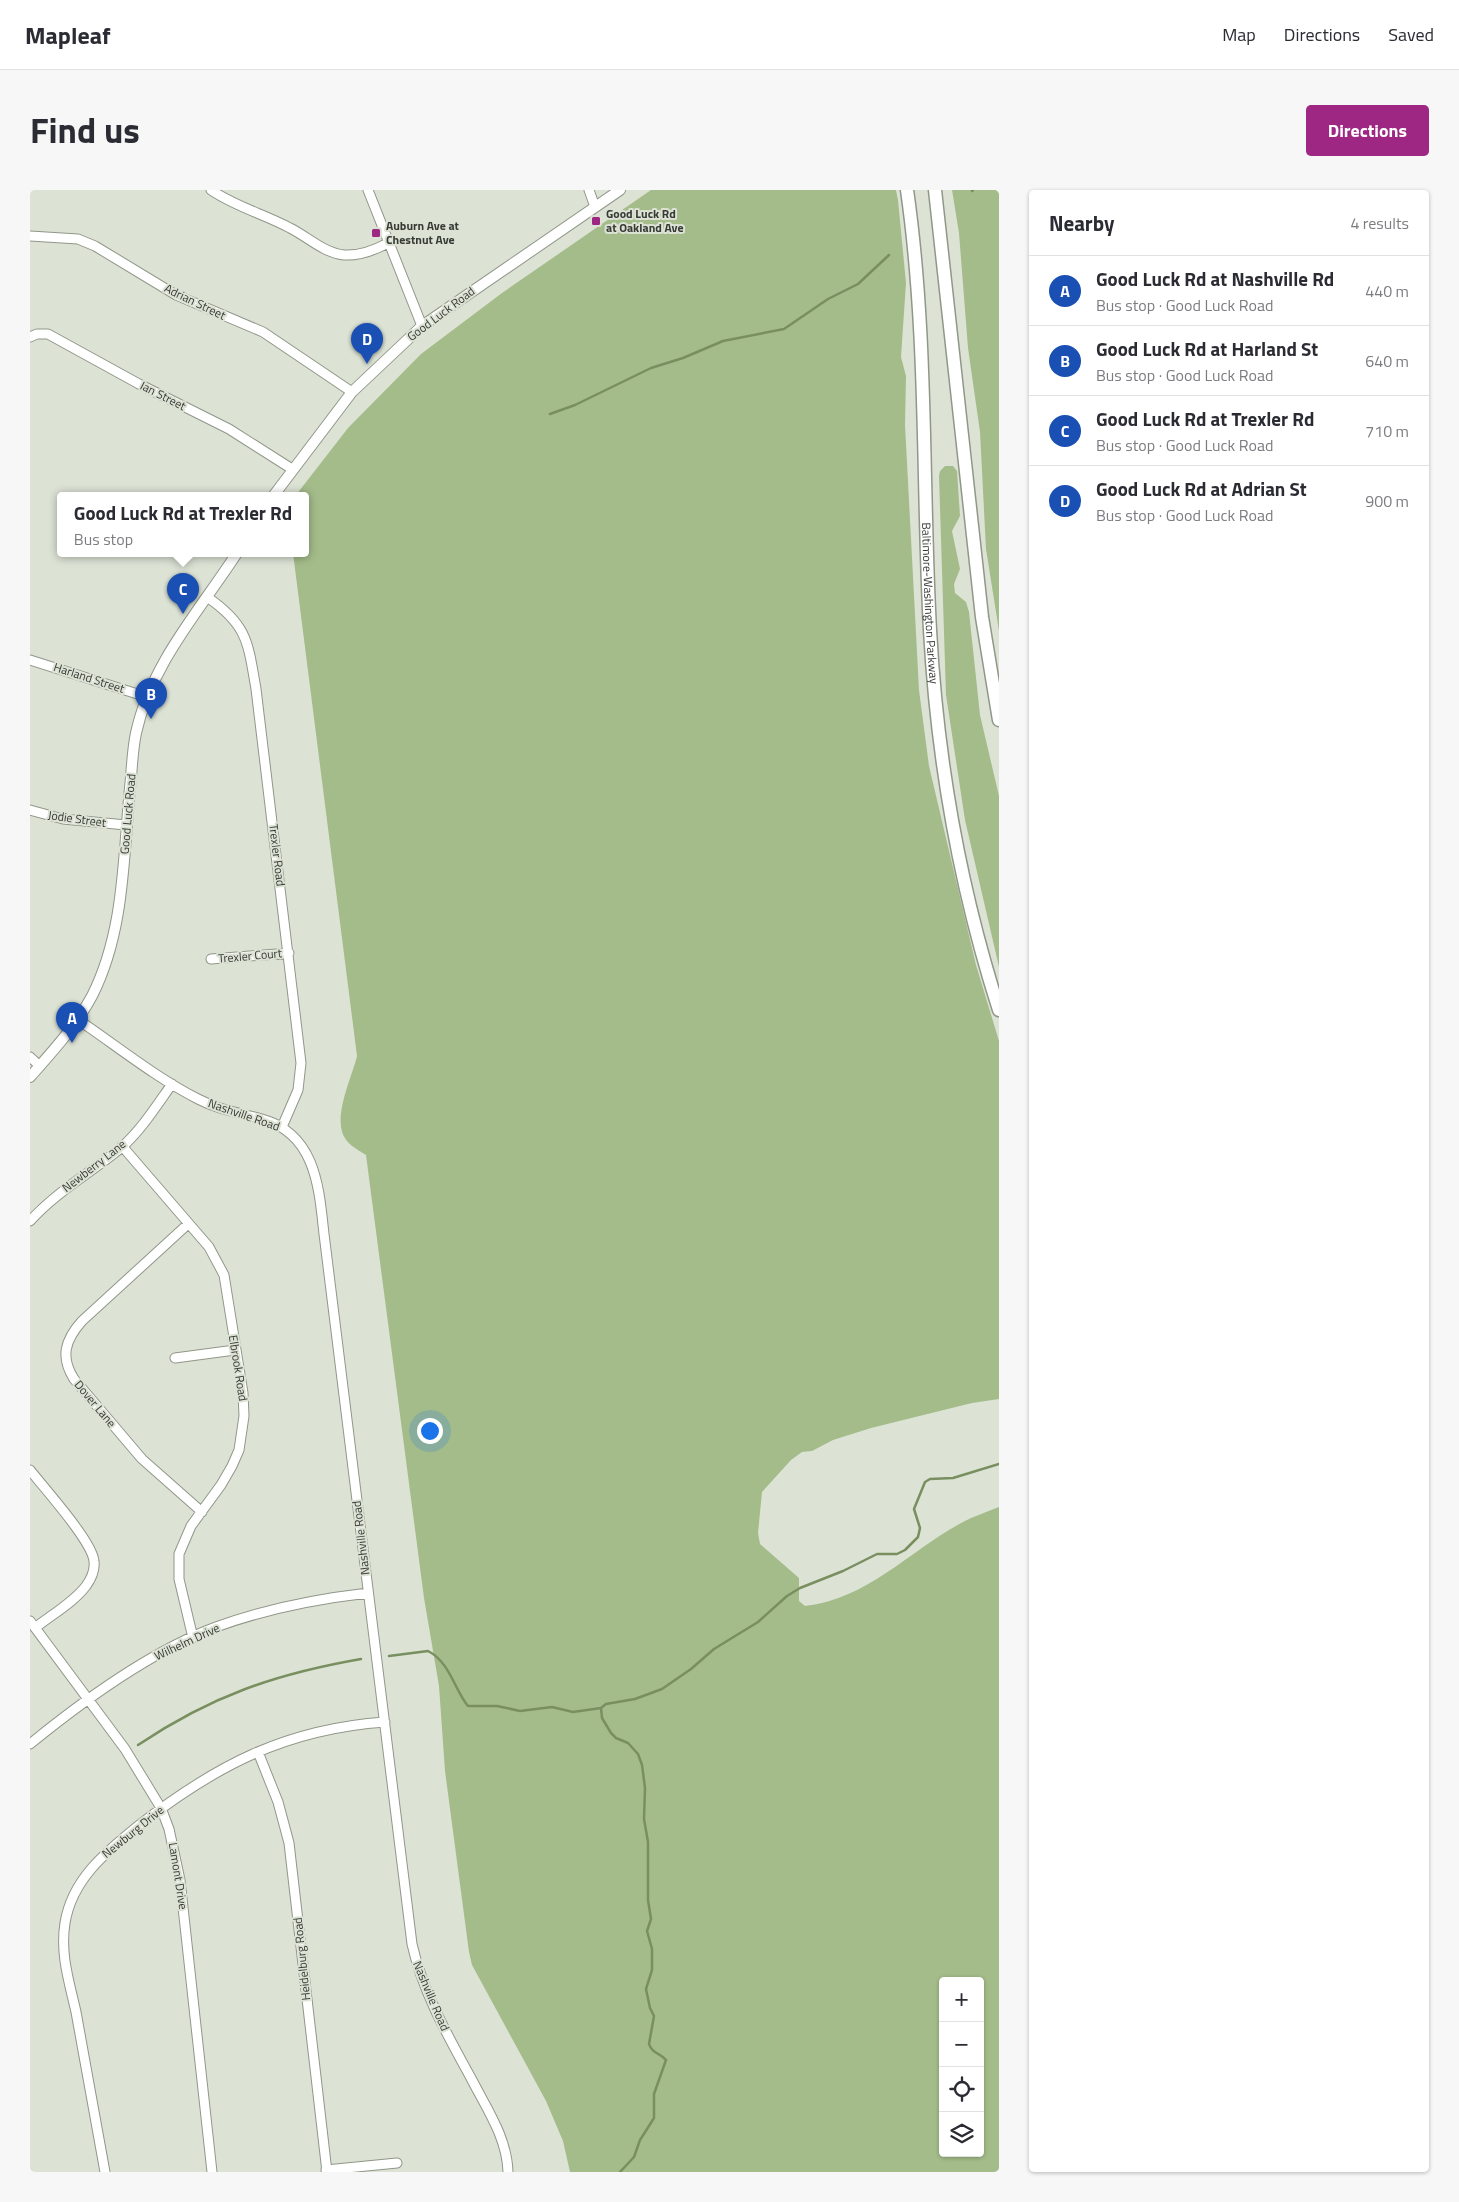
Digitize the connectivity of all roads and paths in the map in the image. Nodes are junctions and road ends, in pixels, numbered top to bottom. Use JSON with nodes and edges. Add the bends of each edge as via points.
{"nodes":[{"id":1,"x":211,"y":190,"type":"edge"},
{"id":2,"x":368,"y":190,"type":"edge"},
{"id":3,"x":589,"y":190,"type":"edge"},
{"id":4,"x":620,"y":190,"type":"edge"},
{"id":5,"x":907,"y":190,"type":"edge"},
{"id":6,"x":935,"y":190,"type":"edge"},
{"id":7,"x":223,"y":193,"type":"edge"},
{"id":8,"x":595,"y":207,"type":"junction"},
{"id":9,"x":30,"y":236,"type":"edge"},
{"id":10,"x":388,"y":243,"type":"junction"},
{"id":11,"x":422,"y":326,"type":"junction"},
{"id":12,"x":30,"y":337,"type":"edge"},
{"id":13,"x":352,"y":392,"type":"junction"},
{"id":14,"x":292,"y":469,"type":"junction"},
{"id":15,"x":276,"y":492,"type":"edge"},
{"id":16,"x":234,"y":557,"type":"edge"},
{"id":17,"x":207,"y":597,"type":"junction"},
{"id":18,"x":30,"y":660,"type":"edge"},
{"id":19,"x":147,"y":697,"type":"junction"},
{"id":20,"x":999,"y":720,"type":"edge"},
{"id":21,"x":30,"y":810,"type":"edge"},
{"id":22,"x":126,"y":825,"type":"junction"},
{"id":23,"x":289,"y":952,"type":"junction"},
{"id":24,"x":211,"y":959,"type":"dead end"},
{"id":25,"x":999,"y":1010,"type":"edge"},
{"id":26,"x":77,"y":1020,"type":"junction"},
{"id":27,"x":30,"y":1057,"type":"edge"},
{"id":28,"x":40,"y":1066,"type":"junction"},
{"id":29,"x":30,"y":1077,"type":"edge"},
{"id":30,"x":172,"y":1084,"type":"junction"},
{"id":31,"x":282,"y":1127,"type":"junction"},
{"id":32,"x":122,"y":1146,"type":"junction"},
{"id":33,"x":30,"y":1220,"type":"edge"},
{"id":34,"x":188,"y":1224,"type":"junction"},
{"id":35,"x":235,"y":1350,"type":"junction"},
{"id":36,"x":175,"y":1358,"type":"dead end"},
{"id":37,"x":30,"y":1470,"type":"edge"},
{"id":38,"x":202,"y":1512,"type":"junction"},
{"id":39,"x":368,"y":1593,"type":"junction"},
{"id":40,"x":33,"y":1625,"type":"edge"},
{"id":41,"x":193,"y":1638,"type":"junction"},
{"id":42,"x":88,"y":1701,"type":"junction"},
{"id":43,"x":385,"y":1722,"type":"junction"},
{"id":44,"x":30,"y":1744,"type":"edge"},
{"id":45,"x":258,"y":1752,"type":"junction"},
{"id":46,"x":161,"y":1808,"type":"junction"},
{"id":47,"x":397,"y":2163,"type":"dead end"},
{"id":48,"x":326,"y":2171,"type":"edge"},
{"id":49,"x":105,"y":2172,"type":"edge"},
{"id":50,"x":212,"y":2172,"type":"edge"},
{"id":51,"x":508,"y":2172,"type":"edge"}],
"edges":[{"from":1,"to":7,"type":"street"},
{"from":2,"to":10,"type":"street"},
{"from":3,"to":8,"type":"street"},
{"from":4,"to":8,"type":"main road","name":"Good Luck Road"},
{"from":5,"to":25,"type":"highway","name":"Baltimore-Washington Parkway","via":[[921,342],[935,689],[963,869]]},
{"from":6,"to":20,"type":"highway","via":[[981,608]]},
{"from":7,"to":10,"type":"street","via":[[237,206],[290,228],[337,254],[354,255]]},
{"from":8,"to":11,"type":"main road","name":"Good Luck Road"},
{"from":9,"to":13,"type":"street","name":"Adrian Street","via":[[78,239],[95,246],[176,295],[263,332]]},
{"from":10,"to":11,"type":"street"},
{"from":11,"to":13,"type":"main road","name":"Good Luck Road"},
{"from":12,"to":14,"type":"street","name":"Ian Street","via":[[48,334],[229,429]]},
{"from":13,"to":14,"type":"main road","name":"Good Luck Road"},
{"from":14,"to":15,"type":"main road","name":"Good Luck Road"},
{"from":16,"to":17,"type":"main road","name":"Good Luck Road"},
{"from":17,"to":19,"type":"main road","name":"Good Luck Road","via":[[174,644]]},
{"from":17,"to":23,"type":"street","name":"Trexler Road","via":[[233,618],[248,642]]},
{"from":18,"to":19,"type":"street","name":"Harland Street"},
{"from":19,"to":22,"type":"main road","name":"Good Luck Road","via":[[136,733]]},
{"from":21,"to":22,"type":"street","name":"Jodie Street","via":[[62,819]]},
{"from":22,"to":26,"type":"main road","name":"Good Luck Road","via":[[121,890],[112,940],[97,983]]},
{"from":23,"to":24,"type":"street","name":"Trexler Court"},
{"from":23,"to":31,"type":"street","name":"Trexler Road","via":[[302,1063],[298,1090]]},
{"from":26,"to":28,"type":"main road","name":"Good Luck Road"},
{"from":26,"to":30,"type":"street","name":"Nashville Road"},
{"from":27,"to":28,"type":"street"},
{"from":28,"to":29,"type":"main road","name":"Good Luck Road"},
{"from":30,"to":31,"type":"street","name":"Nashville Road","via":[[220,1109]]},
{"from":30,"to":32,"type":"street","name":"Newberry Lane"},
{"from":31,"to":39,"type":"street","name":"Nashville Road","via":[[306,1154],[316,1176]]},
{"from":32,"to":33,"type":"street","name":"Newberry Lane","via":[[69,1185]]},
{"from":32,"to":34,"type":"street","name":"Elbrook Road"},
{"from":34,"to":35,"type":"street","name":"Elbrook Road","via":[[209,1246],[224,1275]]},
{"from":34,"to":38,"type":"street","name":"Dover Lane","via":[[82,1321],[68,1340],[65,1354],[74,1379],[142,1458]]},
{"from":35,"to":36,"type":"street"},
{"from":35,"to":38,"type":"street","name":"Elbrook Road","via":[[244,1416],[239,1450],[222,1486]]},
{"from":37,"to":40,"type":"street","via":[[91,1550],[94,1560],[94,1568],[85,1586]]},
{"from":38,"to":41,"type":"street","name":"Elbrook Road","via":[[183,1542],[178,1566]]},
{"from":39,"to":41,"type":"street","name":"Wilhelm Drive","via":[[272,1609]]},
{"from":39,"to":43,"type":"street","name":"Nashville Road"},
{"from":40,"to":42,"type":"street","name":"Lamont Drive"},
{"from":41,"to":42,"type":"street","name":"Wilhelm Drive","via":[[133,1669]]},
{"from":42,"to":44,"type":"street","name":"Wilhelm Drive"},
{"from":42,"to":46,"type":"street","name":"Lamont Drive","via":[[124,1749]]},
{"from":43,"to":45,"type":"street","name":"Newburg Drive","via":[[324,1730]]},
{"from":43,"to":51,"type":"street","name":"Nashville Road","via":[[414,1955],[436,2012],[502,2140]]},
{"from":45,"to":46,"type":"street","name":"Newburg Drive","via":[[231,1763]]},
{"from":45,"to":48,"type":"street","name":"Heidelburg Road","via":[[278,1802],[290,1848]]},
{"from":46,"to":49,"type":"street","name":"Newburg Drive","via":[[107,1850],[92,1866],[79,1885],[65,1923],[63,1953]]},
{"from":46,"to":50,"type":"street","name":"Lamont Drive","via":[[178,1860]]},
{"from":47,"to":48,"type":"street"}]}
